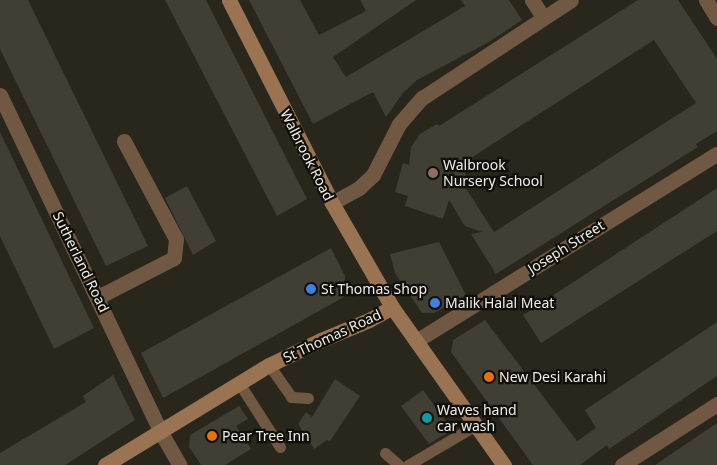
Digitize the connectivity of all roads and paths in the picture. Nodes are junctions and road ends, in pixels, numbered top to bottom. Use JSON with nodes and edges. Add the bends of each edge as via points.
{"nodes":[{"id":1,"x":229,"y":0,"type":"edge"},
{"id":2,"x":532,"y":0,"type":"edge"},
{"id":3,"x":570,"y":0,"type":"edge"},
{"id":4,"x":706,"y":0,"type":"edge"},
{"id":5,"x":543,"y":17,"type":"junction"},
{"id":6,"x":717,"y":18,"type":"edge"},
{"id":7,"x":0,"y":95,"type":"edge"},
{"id":8,"x":124,"y":141,"type":"dead end"},
{"id":9,"x":717,"y":154,"type":"edge"},
{"id":10,"x":332,"y":203,"type":"junction"},
{"id":11,"x":98,"y":297,"type":"junction"},
{"id":12,"x":392,"y":307,"type":"junction"},
{"id":13,"x":416,"y":341,"type":"junction"},
{"id":14,"x":269,"y":365,"type":"junction"},
{"id":15,"x":239,"y":382,"type":"junction"},
{"id":16,"x":308,"y":398,"type":"dead end"},
{"id":17,"x":717,"y":404,"type":"edge"},
{"id":18,"x":476,"y":425,"type":"junction"},
{"id":19,"x":160,"y":431,"type":"junction"},
{"id":20,"x":280,"y":447,"type":"dead end"},
{"id":21,"x":386,"y":453,"type":"dead end"},
{"id":22,"x":106,"y":465,"type":"edge"},
{"id":23,"x":180,"y":465,"type":"edge"},
{"id":24,"x":399,"y":465,"type":"edge"},
{"id":25,"x":408,"y":465,"type":"edge"},
{"id":26,"x":504,"y":465,"type":"edge"},
{"id":27,"x":622,"y":465,"type":"edge"}],
"edges":[{"from":1,"to":10,"type":"street","name":"Walbrook Road"},
{"from":2,"to":5,"type":"street"},
{"from":3,"to":5,"type":"street"},
{"from":4,"to":6,"type":"street"},
{"from":5,"to":10,"type":"street","via":[[422,98],[400,124],[374,175]]},
{"from":7,"to":11,"type":"street","name":"Sutherland Road"},
{"from":8,"to":11,"type":"street","via":[[176,239],[174,258]]},
{"from":9,"to":13,"type":"street","name":"Joseph Street"},
{"from":10,"to":12,"type":"street","name":"Walbrook Road"},
{"from":11,"to":19,"type":"street","name":"Sutherland Road"},
{"from":12,"to":13,"type":"street","name":"St Thomas Road"},
{"from":12,"to":14,"type":"street","name":"St Thomas Road"},
{"from":13,"to":18,"type":"street","name":"St Thomas Road"},
{"from":14,"to":15,"type":"street","name":"St Thomas Road"},
{"from":14,"to":16,"type":"lane","via":[[291,397]]},
{"from":15,"to":19,"type":"street","name":"St Thomas Road"},
{"from":15,"to":20,"type":"lane"},
{"from":17,"to":27,"type":"street"},
{"from":18,"to":25,"type":"lane"},
{"from":18,"to":26,"type":"street","name":"St Thomas Road"},
{"from":19,"to":22,"type":"street","name":"St Thomas Road"},
{"from":19,"to":23,"type":"street","name":"Sutherland Road"},
{"from":21,"to":24,"type":"lane"}]}
